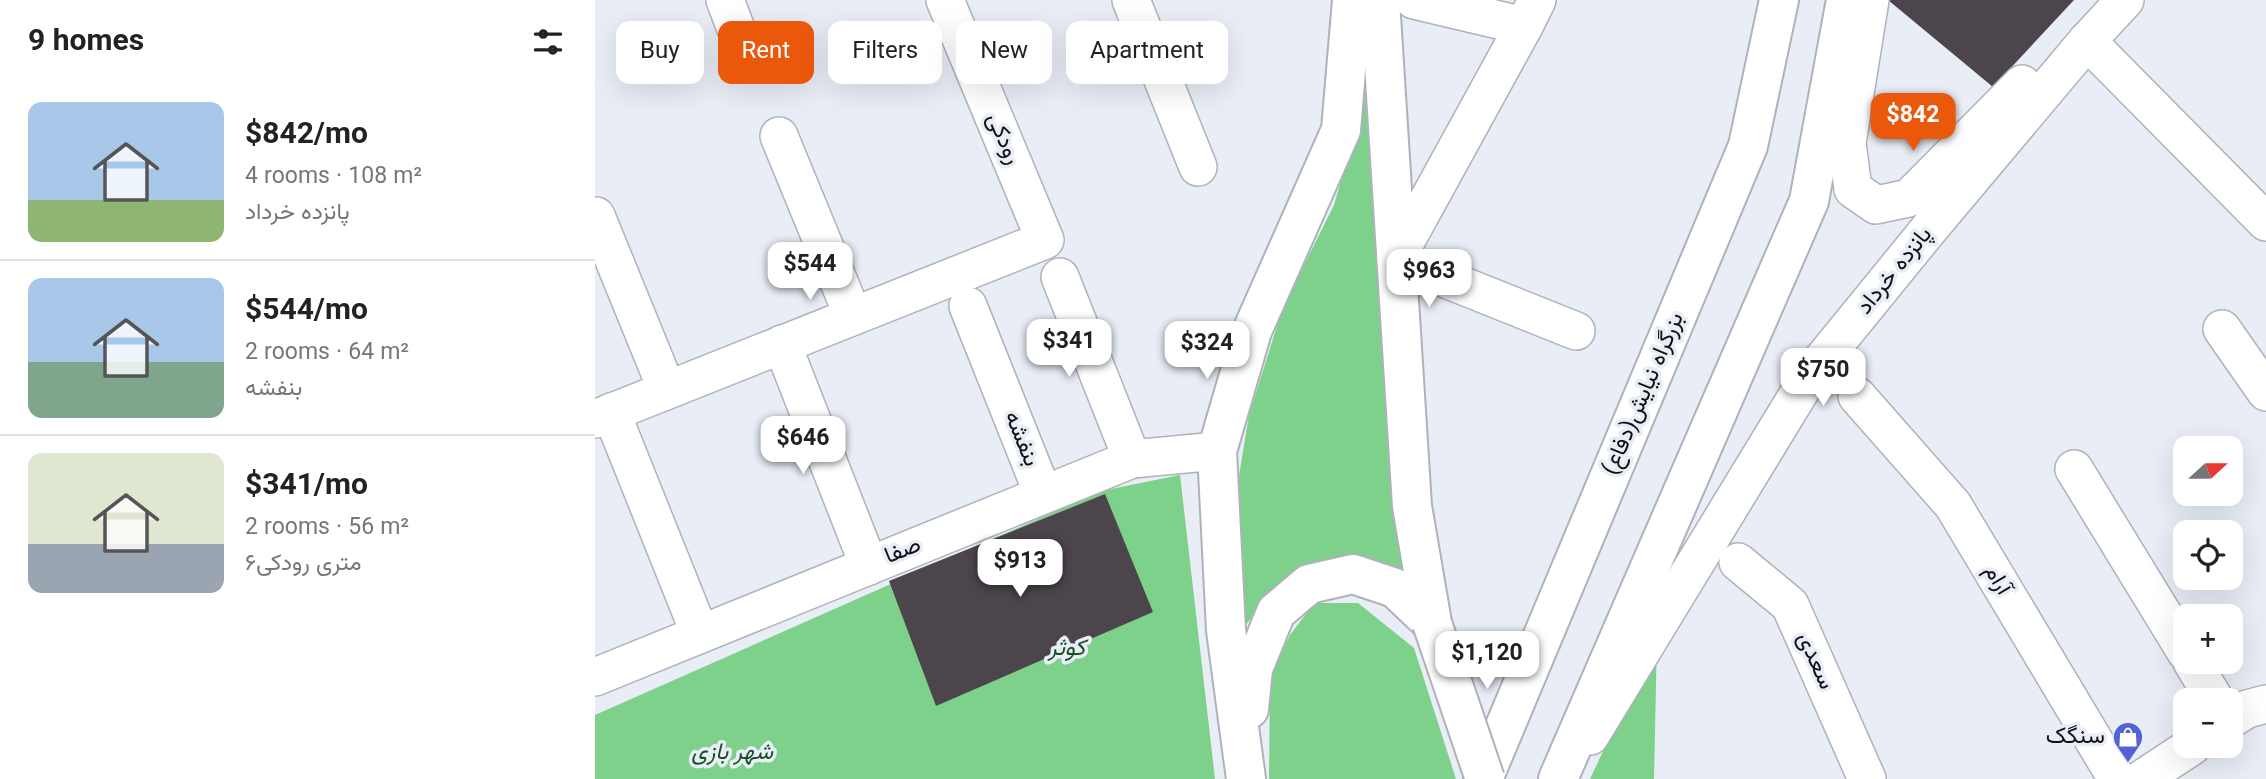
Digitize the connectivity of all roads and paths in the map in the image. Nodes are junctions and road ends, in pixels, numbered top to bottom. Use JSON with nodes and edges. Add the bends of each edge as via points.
{"nodes":[{"id":1,"x":725,"y":0,"type":"edge"},
{"id":2,"x":945,"y":0,"type":"edge"},
{"id":3,"x":1131,"y":0,"type":"edge"},
{"id":4,"x":1352,"y":0,"type":"edge"},
{"id":5,"x":1380,"y":0,"type":"edge"},
{"id":6,"x":1414,"y":0,"type":"edge"},
{"id":7,"x":1779,"y":0,"type":"edge"},
{"id":8,"x":1846,"y":0,"type":"edge"},
{"id":9,"x":1870,"y":0,"type":"edge"},
{"id":10,"x":2125,"y":0,"type":"edge"},
{"id":11,"x":1530,"y":13,"type":"edge"},
{"id":12,"x":733,"y":21,"type":"edge"},
{"id":13,"x":2087,"y":41,"type":"junction"},
{"id":14,"x":779,"y":136,"type":"dead end"},
{"id":15,"x":1198,"y":167,"type":"dead end"},
{"id":16,"x":596,"y":216,"type":"edge"},
{"id":17,"x":2266,"y":222,"type":"edge"},
{"id":18,"x":1396,"y":259,"type":"junction"},
{"id":19,"x":1060,"y":277,"type":"dead end"},
{"id":20,"x":968,"y":306,"type":"dead end"},
{"id":21,"x":853,"y":316,"type":"junction"},
{"id":22,"x":2223,"y":328,"type":"dead end"},
{"id":23,"x":1576,"y":331,"type":"dead end"},
{"id":24,"x":782,"y":344,"type":"junction"},
{"id":25,"x":667,"y":390,"type":"junction"},
{"id":26,"x":2266,"y":392,"type":"edge"},
{"id":27,"x":1857,"y":396,"type":"dead end"},
{"id":28,"x":603,"y":415,"type":"edge"},
{"id":29,"x":1217,"y":452,"type":"junction"},
{"id":30,"x":1132,"y":459,"type":"junction"},
{"id":31,"x":2074,"y":469,"type":"dead end"},
{"id":32,"x":1043,"y":494,"type":"junction"},
{"id":33,"x":1738,"y":562,"type":"dead end"},
{"id":34,"x":869,"y":565,"type":"junction"},
{"id":35,"x":1432,"y":623,"type":"junction"},
{"id":36,"x":2173,"y":631,"type":"edge"},
{"id":37,"x":700,"y":634,"type":"junction"},
{"id":38,"x":595,"y":677,"type":"edge"},
{"id":39,"x":2266,"y":704,"type":"edge"},
{"id":40,"x":2243,"y":712,"type":"edge"},
{"id":41,"x":2174,"y":758,"type":"edge"},
{"id":42,"x":1245,"y":767,"type":"edge"},
{"id":43,"x":1484,"y":779,"type":"edge"},
{"id":44,"x":1558,"y":779,"type":"edge"},
{"id":45,"x":1564,"y":779,"type":"edge"},
{"id":46,"x":1867,"y":779,"type":"edge"},
{"id":47,"x":2117,"y":779,"type":"edge"},
{"id":48,"x":2142,"y":779,"type":"edge"}],
"edges":[{"from":1,"to":12,"type":"street"},
{"from":2,"to":21,"type":"street","name":"رودکی","via":[[1045,240]]},
{"from":3,"to":15,"type":"street"},
{"from":4,"to":29,"type":"main road","via":[[1341,130],[1252,331]]},
{"from":5,"to":18,"type":"main road"},
{"from":6,"to":11,"type":"street"},
{"from":7,"to":43,"type":"main road","name":"بزرگراه نیایش(دفاع)","via":[[1748,146]]},
{"from":8,"to":44,"type":"main road","via":[[1809,201]]},
{"from":9,"to":13,"type":"street","via":[[1847,143],[1853,189],[1876,205],[1909,198],[2034,71]]},
{"from":10,"to":13,"type":"street","name":"پانزده خرداد"},
{"from":11,"to":18,"type":"street"},
{"from":13,"to":17,"type":"street"},
{"from":13,"to":45,"type":"street","name":"پانزده خرداد","via":[[1809,375]]},
{"from":14,"to":21,"type":"street"},
{"from":16,"to":25,"type":"street"},
{"from":18,"to":23,"type":"street"},
{"from":18,"to":35,"type":"main road","via":[[1412,506]]},
{"from":19,"to":30,"type":"street"},
{"from":20,"to":32,"type":"street","name":"بنفشه"},
{"from":21,"to":24,"type":"street"},
{"from":22,"to":26,"type":"street"},
{"from":24,"to":25,"type":"street"},
{"from":24,"to":34,"type":"street"},
{"from":25,"to":28,"type":"street"},
{"from":27,"to":47,"type":"street","name":"آرام","via":[[1953,505]]},
{"from":28,"to":37,"type":"street"},
{"from":29,"to":30,"type":"street","name":"صفا"},
{"from":29,"to":42,"type":"main road","via":[[1226,630]]},
{"from":30,"to":32,"type":"street","name":"صفا"},
{"from":31,"to":36,"type":"street"},
{"from":32,"to":34,"type":"street","name":"صفا"},
{"from":33,"to":46,"type":"street","name":"سعدی","via":[[1790,605]]},
{"from":34,"to":37,"type":"street","name":"صفا"},
{"from":35,"to":42,"type":"main road","via":[[1395,588],[1353,574],[1309,583],[1276,612],[1253,669]]},
{"from":35,"to":43,"type":"main road","bridge":true},
{"from":37,"to":38,"type":"street","name":"صفا"},
{"from":39,"to":40,"type":"street"},
{"from":41,"to":48,"type":"street"}]}
